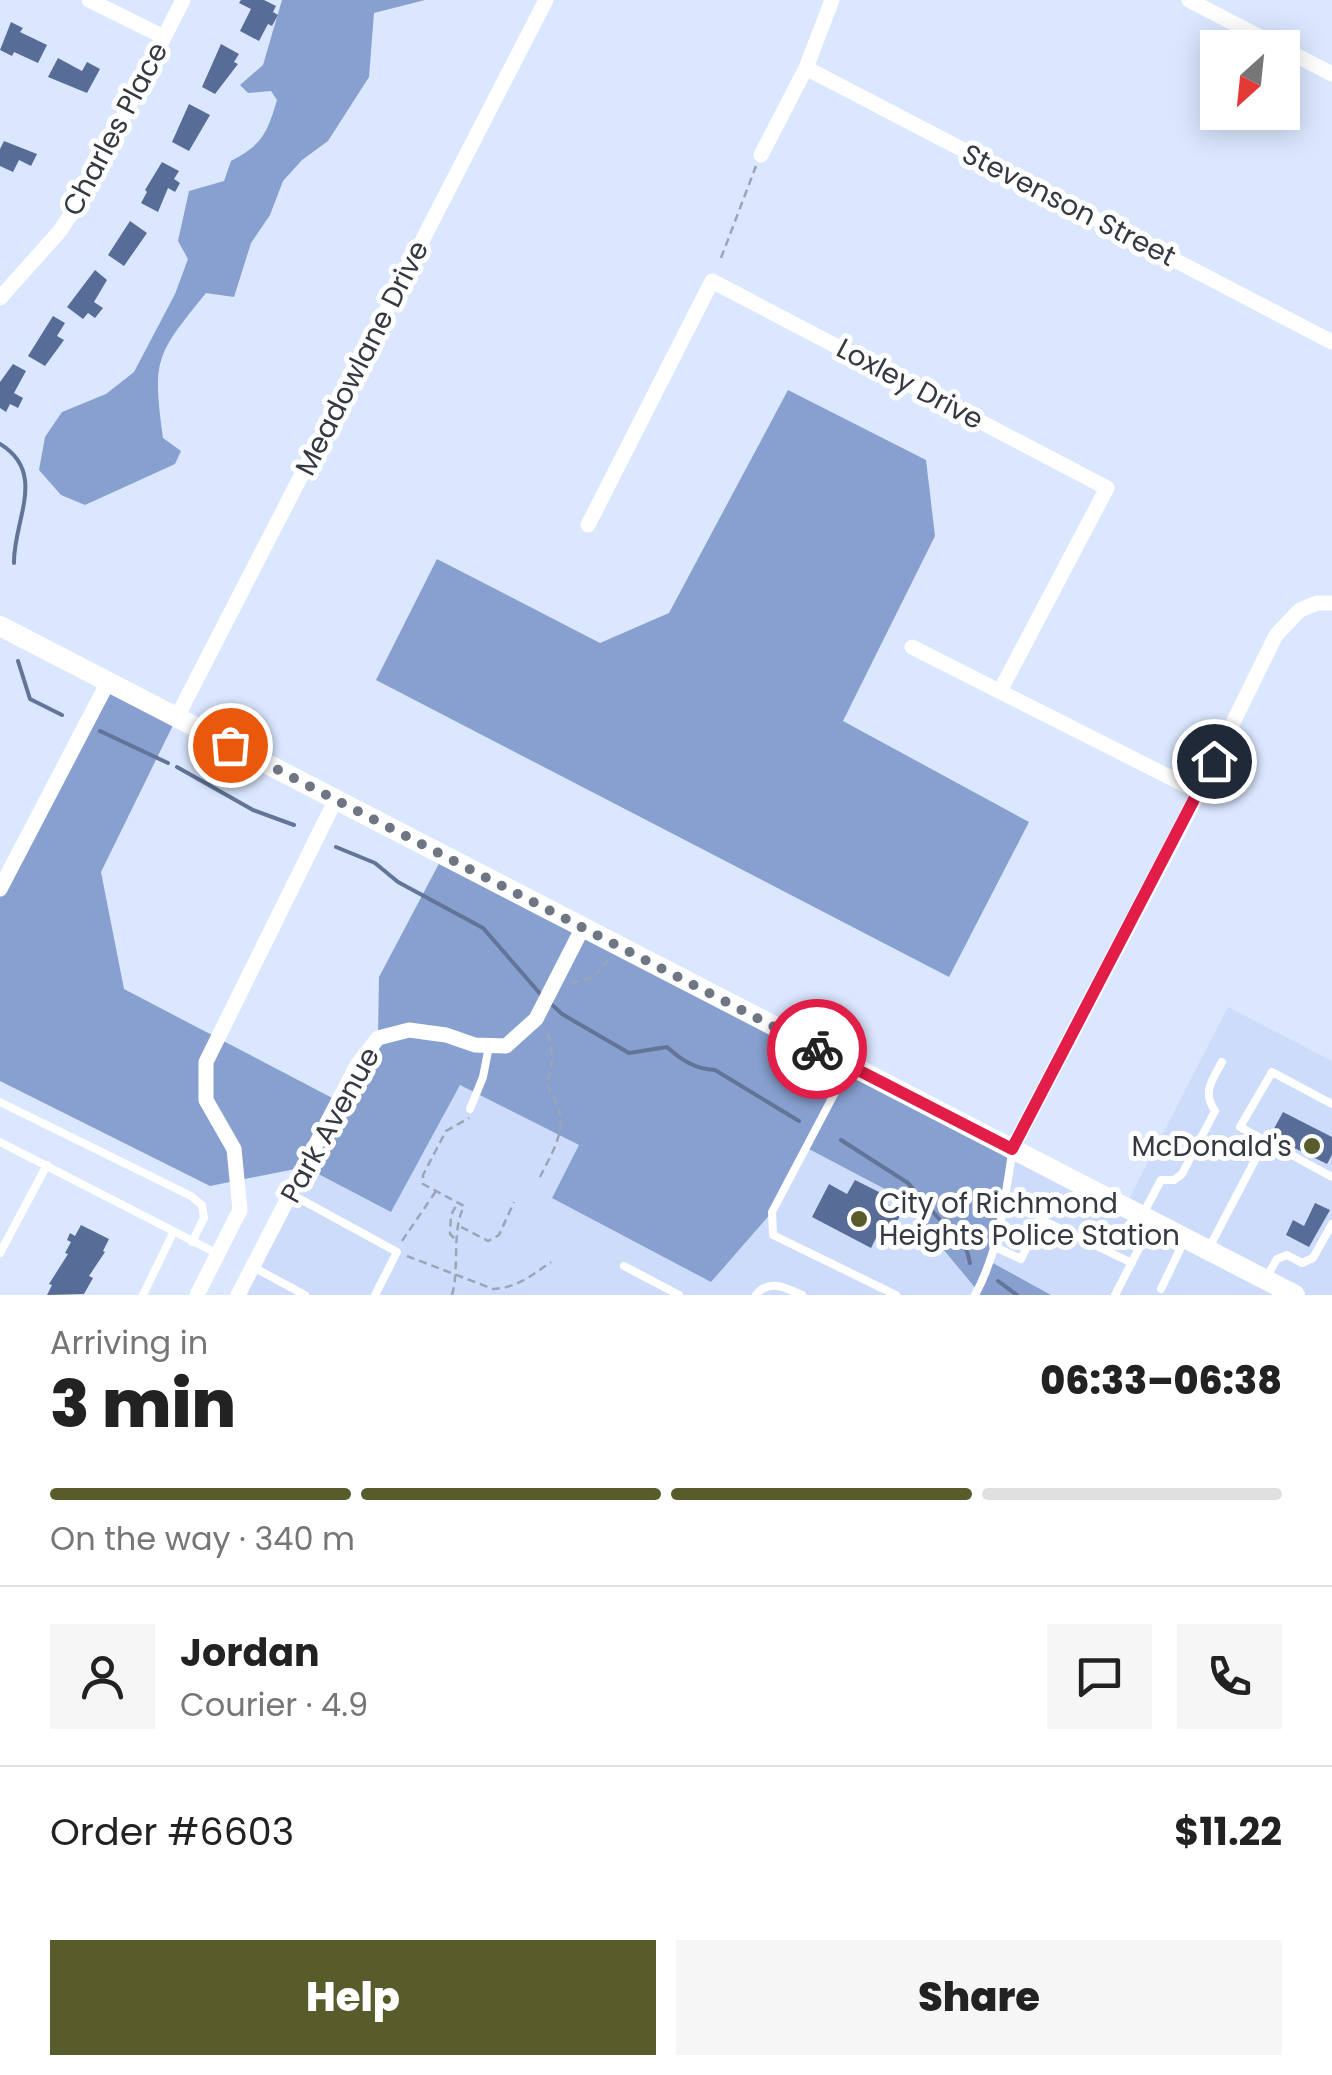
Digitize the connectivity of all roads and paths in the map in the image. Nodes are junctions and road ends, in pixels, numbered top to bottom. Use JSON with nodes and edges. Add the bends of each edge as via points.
{"nodes":[{"id":1,"x":90,"y":0,"type":"edge"},
{"id":2,"x":184,"y":0,"type":"edge"},
{"id":3,"x":546,"y":0,"type":"edge"},
{"id":4,"x":832,"y":0,"type":"edge"},
{"id":5,"x":1189,"y":0,"type":"edge"},
{"id":6,"x":1247,"y":30,"type":"edge"},
{"id":7,"x":164,"y":38,"type":"junction"},
{"id":8,"x":1300,"y":57,"type":"edge"},
{"id":9,"x":806,"y":68,"type":"junction"},
{"id":10,"x":1332,"y":74,"type":"edge"},
{"id":11,"x":761,"y":155,"type":"joint"},
{"id":12,"x":721,"y":258,"type":"dead end"},
{"id":13,"x":0,"y":298,"type":"edge"},
{"id":14,"x":1332,"y":342,"type":"edge"},
{"id":15,"x":588,"y":526,"type":"dead end"},
{"id":16,"x":1332,"y":603,"type":"edge"},
{"id":17,"x":0,"y":626,"type":"edge"},
{"id":18,"x":912,"y":647,"type":"dead end"},
{"id":19,"x":108,"y":682,"type":"junction"},
{"id":20,"x":1000,"y":691,"type":"junction"},
{"id":21,"x":178,"y":717,"type":"junction"},
{"id":22,"x":1199,"y":792,"type":"junction"},
{"id":23,"x":335,"y":801,"type":"junction"},
{"id":24,"x":0,"y":889,"type":"edge"},
{"id":25,"x":583,"y":928,"type":"junction"},
{"id":26,"x":612,"y":955,"type":"dead end"},
{"id":27,"x":558,"y":987,"type":"junction"},
{"id":28,"x":541,"y":1022,"type":"junction"},
{"id":29,"x":489,"y":1046,"type":"junction"},
{"id":30,"x":1222,"y":1062,"type":"dead end"},
{"id":31,"x":850,"y":1065,"type":"junction"},
{"id":32,"x":0,"y":1102,"type":"edge"},
{"id":33,"x":1332,"y":1104,"type":"edge"},
{"id":34,"x":470,"y":1109,"type":"joint"},
{"id":35,"x":1264,"y":1141,"type":"junction"},
{"id":36,"x":0,"y":1142,"type":"edge"},
{"id":37,"x":1012,"y":1149,"type":"junction"},
{"id":38,"x":47,"y":1165,"type":"junction"},
{"id":39,"x":540,"y":1177,"type":"dead end"},
{"id":40,"x":1332,"y":1177,"type":"edge"},
{"id":41,"x":436,"y":1191,"type":"junction"},
{"id":42,"x":291,"y":1194,"type":"junction"},
{"id":43,"x":514,"y":1202,"type":"dead end"},
{"id":44,"x":457,"y":1203,"type":"junction"},
{"id":45,"x":1147,"y":1219,"type":"junction"},
{"id":46,"x":1332,"y":1224,"type":"edge"},
{"id":47,"x":460,"y":1226,"type":"junction"},
{"id":48,"x":173,"y":1233,"type":"junction"},
{"id":49,"x":1185,"y":1238,"type":"junction"},
{"id":50,"x":456,"y":1240,"type":"junction"},
{"id":51,"x":192,"y":1242,"type":"junction"},
{"id":52,"x":995,"y":1247,"type":"junction"},
{"id":53,"x":1208,"y":1250,"type":"junction"},
{"id":54,"x":397,"y":1252,"type":"junction"},
{"id":55,"x":0,"y":1253,"type":"edge"},
{"id":56,"x":218,"y":1254,"type":"junction"},
{"id":57,"x":551,"y":1262,"type":"dead end"},
{"id":58,"x":1132,"y":1263,"type":"junction"},
{"id":59,"x":624,"y":1266,"type":"dead end"},
{"id":60,"x":252,"y":1267,"type":"junction"},
{"id":61,"x":458,"y":1274,"type":"junction"},
{"id":62,"x":1265,"y":1280,"type":"junction"},
{"id":63,"x":454,"y":1286,"type":"junction"},
{"id":64,"x":1161,"y":1289,"type":"dead end"},
{"id":65,"x":757,"y":1293,"type":"edge"},
{"id":66,"x":143,"y":1295,"type":"edge"},
{"id":67,"x":197,"y":1295,"type":"edge"},
{"id":68,"x":238,"y":1295,"type":"edge"},
{"id":69,"x":304,"y":1295,"type":"edge"},
{"id":70,"x":374,"y":1295,"type":"edge"},
{"id":71,"x":452,"y":1295,"type":"edge"},
{"id":72,"x":458,"y":1295,"type":"edge"},
{"id":73,"x":679,"y":1295,"type":"edge"},
{"id":74,"x":746,"y":1295,"type":"edge"},
{"id":75,"x":802,"y":1295,"type":"edge"},
{"id":76,"x":896,"y":1295,"type":"edge"},
{"id":77,"x":975,"y":1295,"type":"edge"},
{"id":78,"x":1115,"y":1295,"type":"edge"},
{"id":79,"x":1295,"y":1295,"type":"edge"}],
"edges":[{"from":1,"to":7,"type":"street"},
{"from":2,"to":7,"type":"street","name":"Charles Place"},
{"from":3,"to":21,"type":"street","name":"Meadowlane Drive"},
{"from":4,"to":9,"type":"street"},
{"from":5,"to":6,"type":"street"},
{"from":7,"to":13,"type":"street","name":"Charles Place","via":[[80,200]]},
{"from":8,"to":10,"type":"street"},
{"from":9,"to":11,"type":"street"},
{"from":9,"to":14,"type":"street","name":"Stevenson Street"},
{"from":11,"to":12,"type":"path"},
{"from":15,"to":20,"type":"street","name":"Loxley Drive","via":[[712,281],[1106,488]]},
{"from":16,"to":22,"type":"street","via":[[1300,610],[1276,635]]},
{"from":17,"to":19,"type":"street"},
{"from":18,"to":20,"type":"street"},
{"from":19,"to":21,"type":"street"},
{"from":19,"to":24,"type":"street"},
{"from":20,"to":22,"type":"street"},
{"from":21,"to":23,"type":"street"},
{"from":22,"to":37,"type":"street"},
{"from":23,"to":25,"type":"street"},
{"from":23,"to":56,"type":"street","via":[[206,1062],[206,1100],[234,1149],[240,1210]]},
{"from":25,"to":27,"type":"street"},
{"from":25,"to":31,"type":"street"},
{"from":26,"to":27,"type":"path","via":[[593,977]]},
{"from":27,"to":28,"type":"street"},
{"from":28,"to":29,"type":"street","via":[[506,1046]]},
{"from":28,"to":39,"type":"path","via":[[552,1044],[547,1083],[561,1124]]},
{"from":29,"to":34,"type":"lane"},
{"from":29,"to":42,"type":"street","name":"Park Avenue","via":[[410,1030],[378,1038]]},
{"from":30,"to":45,"type":"lane","via":[[1208,1089],[1215,1110],[1182,1174],[1161,1180]]},
{"from":31,"to":37,"type":"street"},
{"from":31,"to":76,"type":"lane","via":[[772,1212],[773,1236]]},
{"from":32,"to":51,"type":"lane","via":[[202,1204],[204,1218]]},
{"from":33,"to":35,"type":"lane","via":[[1272,1072],[1240,1127]]},
{"from":34,"to":41,"type":"path","via":[[469,1118],[446,1131],[423,1175],[423,1184]]},
{"from":35,"to":40,"type":"lane"},
{"from":35,"to":53,"type":"lane"},
{"from":36,"to":38,"type":"lane"},
{"from":37,"to":45,"type":"street"},
{"from":37,"to":52,"type":"lane"},
{"from":38,"to":48,"type":"lane"},
{"from":38,"to":55,"type":"lane"},
{"from":41,"to":44,"type":"path"},
{"from":41,"to":54,"type":"path"},
{"from":42,"to":54,"type":"lane"},
{"from":42,"to":60,"type":"street","name":"Park Avenue"},
{"from":43,"to":47,"type":"path","via":[[499,1235],[488,1241]]},
{"from":44,"to":47,"type":"path","via":[[464,1206]]},
{"from":44,"to":50,"type":"path","via":[[450,1225]]},
{"from":45,"to":49,"type":"street"},
{"from":45,"to":58,"type":"lane"},
{"from":46,"to":62,"type":"lane","via":[[1314,1258],[1277,1259]]},
{"from":47,"to":50,"type":"path"},
{"from":48,"to":51,"type":"lane"},
{"from":48,"to":66,"type":"lane"},
{"from":49,"to":53,"type":"street"},
{"from":49,"to":64,"type":"lane"},
{"from":50,"to":61,"type":"path"},
{"from":51,"to":56,"type":"lane"},
{"from":52,"to":58,"type":"lane","via":[[1021,1260],[1040,1219]]},
{"from":52,"to":77,"type":"lane"},
{"from":53,"to":62,"type":"street"},
{"from":54,"to":61,"type":"path"},
{"from":54,"to":70,"type":"lane"},
{"from":56,"to":67,"type":"street"},
{"from":57,"to":61,"type":"path","via":[[493,1290]]},
{"from":58,"to":78,"type":"lane"},
{"from":59,"to":73,"type":"lane"},
{"from":60,"to":68,"type":"street","name":"Park Avenue"},
{"from":60,"to":69,"type":"lane"},
{"from":61,"to":63,"type":"path"},
{"from":62,"to":79,"type":"street"},
{"from":63,"to":71,"type":"path"},
{"from":63,"to":72,"type":"path"},
{"from":65,"to":74,"type":"lane"},
{"from":65,"to":75,"type":"lane","via":[[779,1285]]}]}
